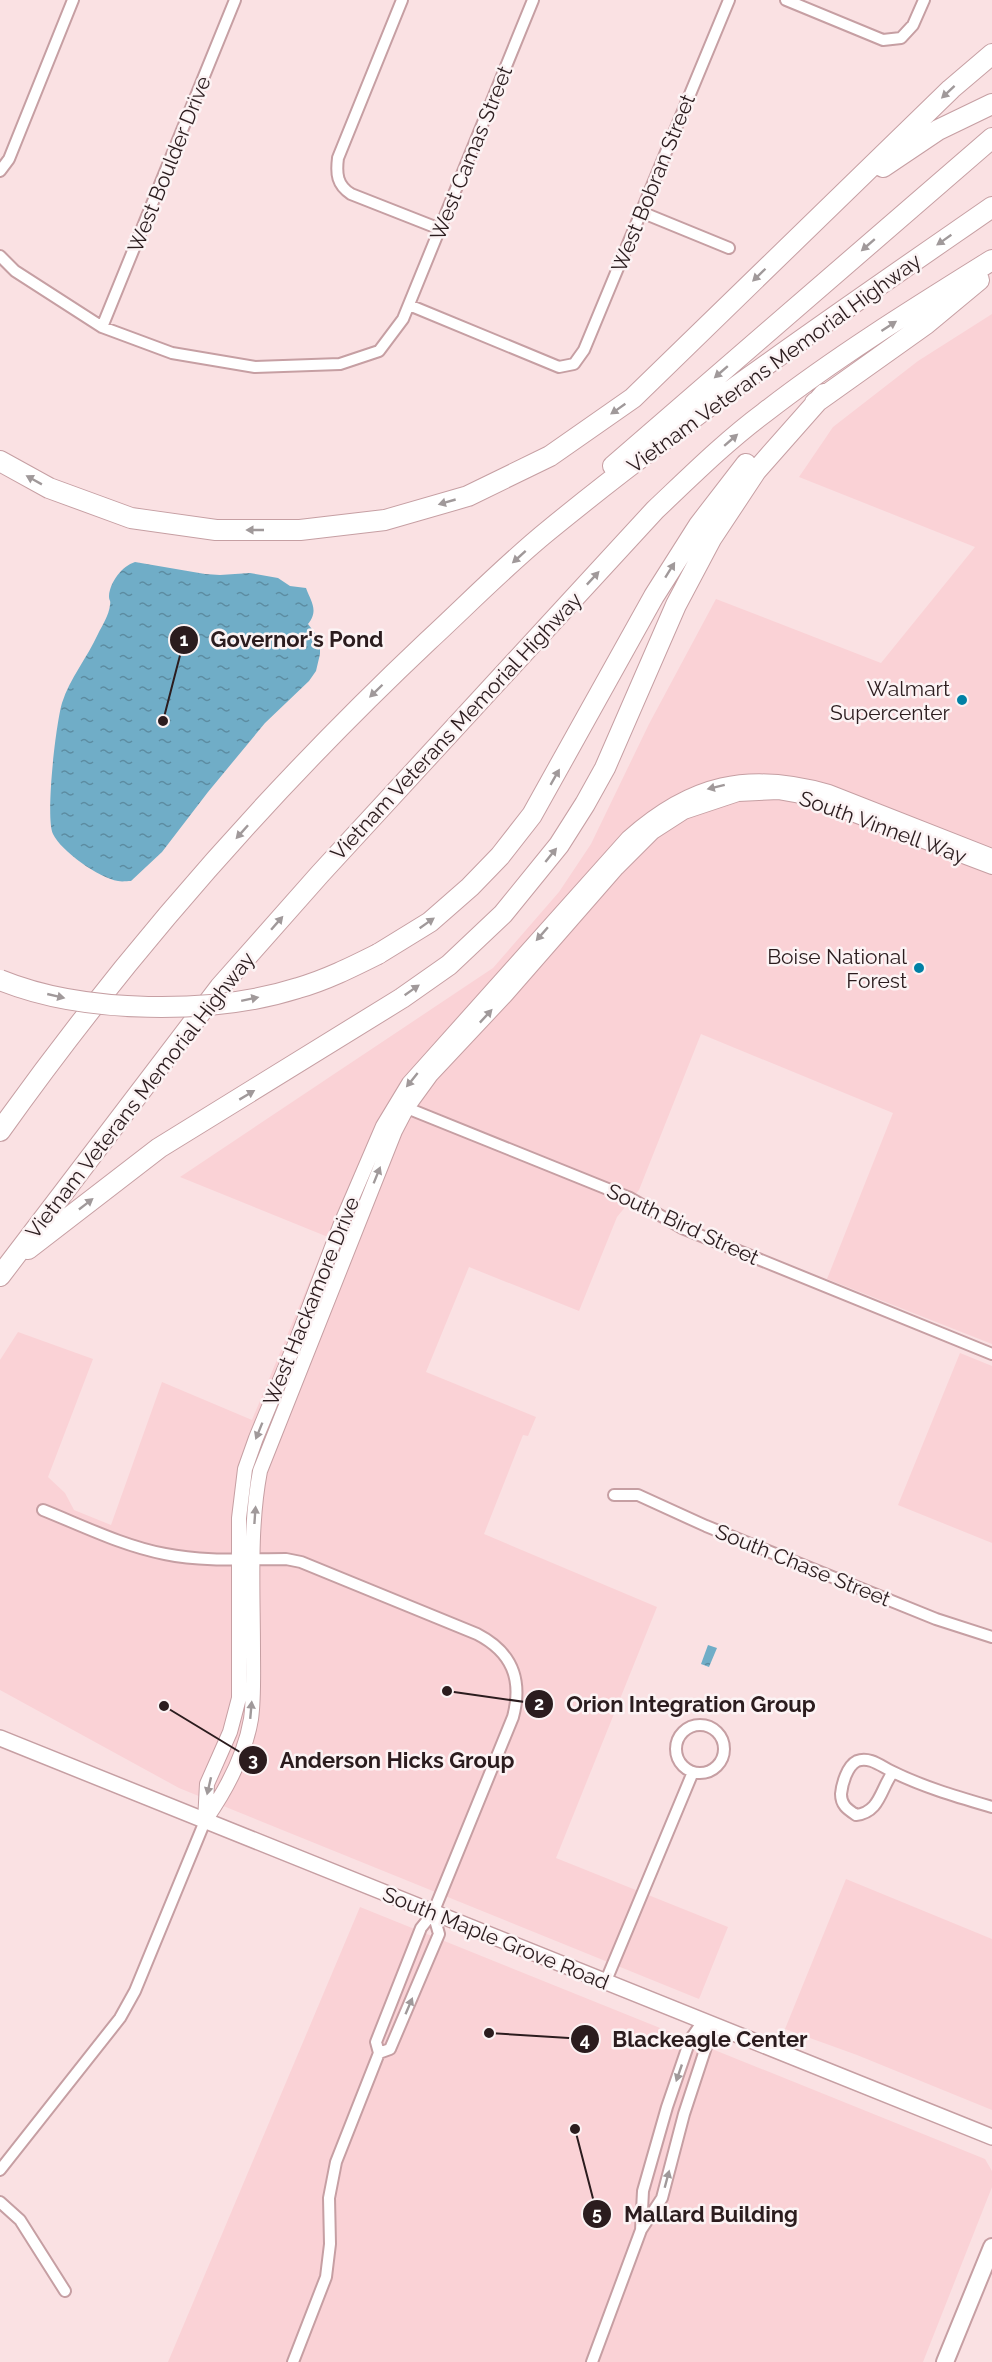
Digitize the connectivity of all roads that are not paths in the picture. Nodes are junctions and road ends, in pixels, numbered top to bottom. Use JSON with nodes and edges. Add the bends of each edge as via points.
{"nodes":[{"id":1,"x":73,"y":0,"type":"edge"},
{"id":2,"x":235,"y":0,"type":"edge"},
{"id":3,"x":402,"y":0,"type":"edge"},
{"id":4,"x":533,"y":0,"type":"edge"},
{"id":5,"x":729,"y":0,"type":"edge"},
{"id":6,"x":786,"y":0,"type":"edge"},
{"id":7,"x":924,"y":0,"type":"edge"},
{"id":8,"x":992,"y":54,"type":"edge"},
{"id":9,"x":992,"y":104,"type":"edge"},
{"id":10,"x":992,"y":138,"type":"edge"},
{"id":11,"x":0,"y":171,"type":"edge"},
{"id":12,"x":838,"y":197,"type":"junction"},
{"id":13,"x":992,"y":207,"type":"edge"},
{"id":14,"x":641,"y":212,"type":"junction"},
{"id":15,"x":440,"y":229,"type":"junction"},
{"id":16,"x":729,"y":248,"type":"dead end"},
{"id":17,"x":0,"y":256,"type":"edge"},
{"id":18,"x":992,"y":260,"type":"edge"},
{"id":19,"x":992,"y":269,"type":"edge"},
{"id":20,"x":409,"y":305,"type":"junction"},
{"id":21,"x":102,"y":327,"type":"junction"},
{"id":22,"x":824,"y":394,"type":"junction"},
{"id":23,"x":0,"y":461,"type":"edge"},
{"id":24,"x":548,"y":531,"type":"junction"},
{"id":25,"x":898,"y":825,"type":"junction"},
{"id":26,"x":992,"y":856,"type":"edge"},
{"id":27,"x":613,"y":863,"type":"joint"},
{"id":28,"x":992,"y":867,"type":"edge"},
{"id":29,"x":0,"y":980,"type":"edge"},
{"id":30,"x":502,"y":990,"type":"junction"},
{"id":31,"x":407,"y":1107,"type":"junction"},
{"id":32,"x":0,"y":1131,"type":"edge"},
{"id":33,"x":3,"y":1271,"type":"edge"},
{"id":34,"x":992,"y":1354,"type":"edge"},
{"id":35,"x":614,"y":1495,"type":"dead end"},
{"id":36,"x":43,"y":1510,"type":"dead end"},
{"id":37,"x":239,"y":1559,"type":"junction"},
{"id":38,"x":254,"y":1559,"type":"junction"},
{"id":39,"x":992,"y":1637,"type":"edge"},
{"id":40,"x":0,"y":1738,"type":"edge"},
{"id":41,"x":693,"y":1772,"type":"junction"},
{"id":42,"x":893,"y":1772,"type":"junction"},
{"id":43,"x":992,"y":1807,"type":"edge"},
{"id":44,"x":205,"y":1821,"type":"junction"},
{"id":45,"x":433,"y":1913,"type":"junction"},
{"id":46,"x":605,"y":1983,"type":"junction"},
{"id":47,"x":703,"y":2021,"type":"junction"},
{"id":48,"x":379,"y":2053,"type":"junction"},
{"id":49,"x":992,"y":2137,"type":"edge"},
{"id":50,"x":0,"y":2170,"type":"edge"},
{"id":51,"x":0,"y":2202,"type":"edge"},
{"id":52,"x":641,"y":2230,"type":"junction"},
{"id":53,"x":992,"y":2247,"type":"edge"},
{"id":54,"x":65,"y":2291,"type":"dead end"},
{"id":55,"x":293,"y":2362,"type":"edge"},
{"id":56,"x":592,"y":2362,"type":"edge"},
{"id":57,"x":945,"y":2362,"type":"edge"}],
"edges":[{"from":1,"to":11,"type":"street","via":[[9,159]]},
{"from":2,"to":21,"type":"street","name":"West Boulder Drive"},
{"from":3,"to":15,"type":"street","via":[[338,158],[338,181],[351,194]]},
{"from":4,"to":15,"type":"street","name":"West Camas Street"},
{"from":5,"to":14,"type":"street","name":"West Bobran Street"},
{"from":6,"to":7,"type":"street","via":[[883,40],[901,38],[913,25]]},
{"from":8,"to":12,"type":"highway","one_way":true},
{"from":9,"to":12,"type":"highway","via":[[938,130]]},
{"from":10,"to":24,"type":"highway","one_way":true,"via":[[625,455]]},
{"from":12,"to":23,"type":"highway","one_way":true,"via":[[633,398],[550,456],[468,496],[385,520],[300,530],[216,530],[131,518],[49,488]]},
{"from":13,"to":24,"type":"highway","name":"Vietnam Veterans Memorial Highway","one_way":true,"via":[[742,381]]},
{"from":14,"to":16,"type":"street"},
{"from":14,"to":20,"type":"street","name":"West Bobran Street","via":[[584,350],[574,364],[559,367]]},
{"from":15,"to":20,"type":"street","name":"West Camas Street"},
{"from":17,"to":21,"type":"street","name":"West Camas Street","via":[[15,271]]},
{"from":33,"to":18,"type":"highway","name":"Vietnam Veterans Memorial Highway","one_way":true,"via":[[220,987],[655,510],[762,414],[827,366]]},
{"from":19,"to":22,"type":"highway","via":[[926,324]]},
{"from":20,"to":21,"type":"street","name":"West Camas Street","via":[[379,351],[340,363],[255,367],[172,353]]},
{"from":29,"to":22,"type":"highway","one_way":true,"bridge":true,"via":[[76,1001],[129,1006],[227,1003],[296,989],[335,975],[430,922],[500,856],[525,824],[555,778],[654,596],[699,525],[747,463]]},
{"from":33,"to":22,"type":"highway","one_way":true,"via":[[159,1148],[440,971],[503,914],[559,845],[605,768],[676,605],[711,539],[756,471]]},
{"from":24,"to":32,"type":"highway","name":"Vietnam Veterans Memorial Highway","one_way":true,"via":[[373,694],[257,815],[146,941]]},
{"from":25,"to":26,"type":"street","name":"South Vinnell Way"},
{"from":25,"to":27,"type":"street","name":"South Vinnell Way","via":[[818,799],[779,792],[738,794],[667,821]]},
{"from":25,"to":28,"type":"street","name":"South Vinnell Way"},
{"from":27,"to":30,"type":"street","name":"West Hackamore Drive"},
{"from":31,"to":30,"type":"street","name":"West Hackamore Drive","one_way":true},
{"from":30,"to":37,"type":"street","name":"West Hackamore Drive","one_way":true,"via":[[409,1083],[383,1126],[253,1445],[241,1490]]},
{"from":31,"to":34,"type":"street","name":"South Bird Street","via":[[630,1198],[682,1228]]},
{"from":38,"to":31,"type":"street","name":"West Hackamore Drive","one_way":true,"via":[[256,1489],[264,1458]]},
{"from":35,"to":39,"type":"street","name":"South Chase Street","via":[[638,1495],[925,1615]]},
{"from":36,"to":37,"type":"street","via":[[152,1551]]},
{"from":37,"to":38,"type":"street"},
{"from":37,"to":44,"type":"street","name":"West Hackamore Drive","one_way":true,"via":[[239,1698],[230,1732],[207,1784]]},
{"from":44,"to":38,"type":"street","name":"West Hackamore Drive","one_way":true,"via":[[225,1792],[251,1720]]},
{"from":38,"to":45,"type":"street","via":[[286,1559],[310,1566],[477,1634],[495,1645],[509,1661],[517,1688],[513,1717]]},
{"from":40,"to":44,"type":"main road","name":"South Maple Grove Road"},
{"from":41,"to":41,"type":"street","via":[[709,1771],[724,1752],[720,1736],[707,1725],[686,1729],[677,1741],[675,1749],[680,1763]]},
{"from":41,"to":46,"type":"street"},
{"from":42,"to":42,"type":"street","via":[[872,1761],[858,1760],[850,1767],[841,1790],[846,1809],[856,1815],[875,1807]]},
{"from":42,"to":43,"type":"street"},
{"from":44,"to":45,"type":"main road","name":"South Maple Grove Road"},
{"from":44,"to":50,"type":"street","name":"West Hackamore Drive","via":[[135,1991],[120,2018]]},
{"from":45,"to":46,"type":"main road","name":"South Maple Grove Road"},
{"from":45,"to":48,"type":"street","via":[[422,1928],[376,2042]]},
{"from":48,"to":45,"type":"street","one_way":true,"via":[[390,2049],[439,1934]]},
{"from":46,"to":47,"type":"main road","name":"South Maple Grove Road"},
{"from":47,"to":49,"type":"main road","name":"South Maple Grove Road"},
{"from":47,"to":52,"type":"street","one_way":true,"via":[[690,2040],[664,2118],[643,2191]]},
{"from":52,"to":47,"type":"street","one_way":true,"via":[[662,2198],[707,2044]]},
{"from":48,"to":55,"type":"street","via":[[336,2162],[329,2198],[326,2277]]},
{"from":51,"to":54,"type":"street","via":[[20,2220]]},
{"from":52,"to":56,"type":"street"},
{"from":53,"to":57,"type":"main road"}]}
